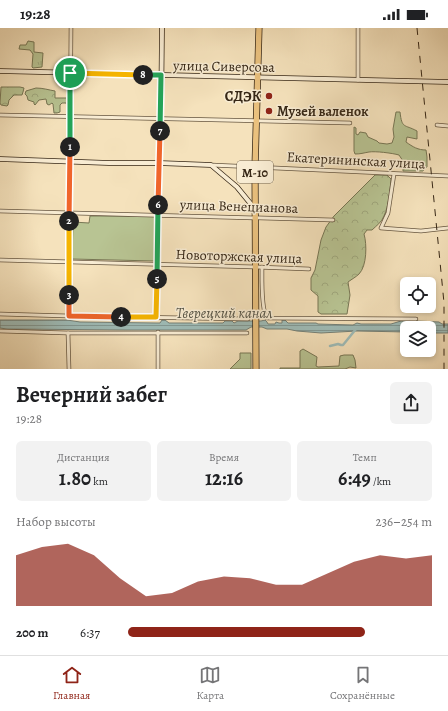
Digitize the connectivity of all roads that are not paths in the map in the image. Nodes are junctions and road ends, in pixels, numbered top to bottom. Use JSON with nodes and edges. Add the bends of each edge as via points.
{"nodes":[{"id":1,"x":71,"y":28,"type":"edge"},
{"id":2,"x":162,"y":28,"type":"edge"},
{"id":3,"x":259,"y":28,"type":"edge"},
{"id":4,"x":358,"y":28,"type":"edge"},
{"id":5,"x":0,"y":71,"type":"edge"},
{"id":6,"x":70,"y":73,"type":"junction"},
{"id":7,"x":161,"y":75,"type":"junction"},
{"id":8,"x":258,"y":78,"type":"junction"},
{"id":9,"x":358,"y":80,"type":"junction"},
{"id":10,"x":448,"y":82,"type":"edge"},
{"id":11,"x":0,"y":115,"type":"edge"},
{"id":12,"x":70,"y":116,"type":"junction"},
{"id":13,"x":161,"y":119,"type":"junction"},
{"id":14,"x":257,"y":121,"type":"junction"},
{"id":15,"x":350,"y":123,"type":"dead end"},
{"id":16,"x":437,"y":126,"type":"dead end"},
{"id":17,"x":448,"y":126,"type":"edge"},
{"id":18,"x":0,"y":160,"type":"edge"},
{"id":19,"x":70,"y":161,"type":"junction"},
{"id":20,"x":159,"y":163,"type":"junction"},
{"id":21,"x":211,"y":165,"type":"junction"},
{"id":22,"x":256,"y":167,"type":"junction"},
{"id":23,"x":394,"y":174,"type":"junction"},
{"id":24,"x":448,"y":176,"type":"edge"},
{"id":25,"x":255,"y":210,"type":"junction"},
{"id":26,"x":0,"y":211,"type":"edge"},
{"id":27,"x":68,"y":213,"type":"junction"},
{"id":28,"x":158,"y":215,"type":"junction"},
{"id":29,"x":256,"y":217,"type":"junction"},
{"id":30,"x":333,"y":220,"type":"dead end"},
{"id":31,"x":448,"y":228,"type":"edge"},
{"id":32,"x":0,"y":260,"type":"edge"},
{"id":33,"x":69,"y":263,"type":"junction"},
{"id":34,"x":157,"y":264,"type":"junction"},
{"id":35,"x":259,"y":267,"type":"junction"},
{"id":36,"x":309,"y":269,"type":"dead end"},
{"id":37,"x":0,"y":314,"type":"edge"},
{"id":38,"x":69,"y":316,"type":"junction"},
{"id":39,"x":156,"y":317,"type":"junction"},
{"id":40,"x":416,"y":318,"type":"dead end"},
{"id":41,"x":248,"y":319,"type":"dead end"},
{"id":42,"x":0,"y":331,"type":"edge"},
{"id":43,"x":158,"y":332,"type":"junction"},
{"id":44,"x":68,"y":333,"type":"junction"},
{"id":45,"x":247,"y":333,"type":"dead end"},
{"id":46,"x":68,"y":369,"type":"edge"},
{"id":47,"x":158,"y":369,"type":"edge"},
{"id":48,"x":256,"y":369,"type":"edge"}],
"edges":[{"from":1,"to":6,"type":"street"},
{"from":2,"to":7,"type":"street"},
{"from":3,"to":8,"type":"highway","number":"М-10"},
{"from":4,"to":9,"type":"street"},
{"from":5,"to":6,"type":"street","name":"улица Сиверсова"},
{"from":6,"to":7,"type":"street","name":"улица Сиверсова"},
{"from":6,"to":12,"type":"street"},
{"from":7,"to":8,"type":"street","name":"улица Сиверсова"},
{"from":7,"to":13,"type":"street"},
{"from":8,"to":9,"type":"street","name":"улица Сиверсова"},
{"from":8,"to":14,"type":"highway","number":"М-10"},
{"from":9,"to":10,"type":"street","name":"улица Сиверсова"},
{"from":11,"to":12,"type":"street"},
{"from":12,"to":13,"type":"street"},
{"from":12,"to":19,"type":"street"},
{"from":13,"to":14,"type":"street"},
{"from":13,"to":20,"type":"street"},
{"from":14,"to":15,"type":"street"},
{"from":14,"to":22,"type":"highway","number":"М-10"},
{"from":16,"to":17,"type":"street"},
{"from":18,"to":19,"type":"street","name":"Екатерининская улица"},
{"from":19,"to":20,"type":"street","name":"Екатерининская улица"},
{"from":19,"to":27,"type":"street"},
{"from":20,"to":21,"type":"street","name":"Екатерининская улица"},
{"from":20,"to":28,"type":"street"},
{"from":21,"to":22,"type":"street","name":"Екатерининская улица"},
{"from":21,"to":25,"type":"street","via":[[237,187]]},
{"from":22,"to":23,"type":"street","name":"Екатерининская улица"},
{"from":22,"to":25,"type":"highway","number":"М-10"},
{"from":23,"to":24,"type":"street","name":"Екатерининская улица"},
{"from":23,"to":31,"type":"street","via":[[388,213],[381,228],[420,231]]},
{"from":25,"to":29,"type":"highway","number":"М-10"},
{"from":26,"to":27,"type":"street","name":"улица Венецианова"},
{"from":27,"to":28,"type":"street","name":"улица Венецианова"},
{"from":27,"to":33,"type":"street"},
{"from":28,"to":29,"type":"street","name":"улица Венецианова"},
{"from":28,"to":34,"type":"street"},
{"from":29,"to":30,"type":"street","name":"улица Венецианова"},
{"from":29,"to":35,"type":"highway","number":"М-10"},
{"from":32,"to":33,"type":"street","name":"Новоторжская улица"},
{"from":33,"to":34,"type":"street","name":"Новоторжская улица"},
{"from":33,"to":38,"type":"street"},
{"from":34,"to":35,"type":"street","name":"Новоторжская улица"},
{"from":34,"to":39,"type":"street"},
{"from":35,"to":36,"type":"street","name":"Новоторжская улица"},
{"from":35,"to":40,"type":"street","via":[[267,318]]},
{"from":35,"to":48,"type":"highway","number":"М-10"},
{"from":37,"to":38,"type":"street"},
{"from":38,"to":39,"type":"street"},
{"from":39,"to":41,"type":"street"},
{"from":42,"to":44,"type":"street"},
{"from":43,"to":44,"type":"street"},
{"from":43,"to":45,"type":"street"},
{"from":43,"to":47,"type":"street"},
{"from":44,"to":46,"type":"street"}]}
